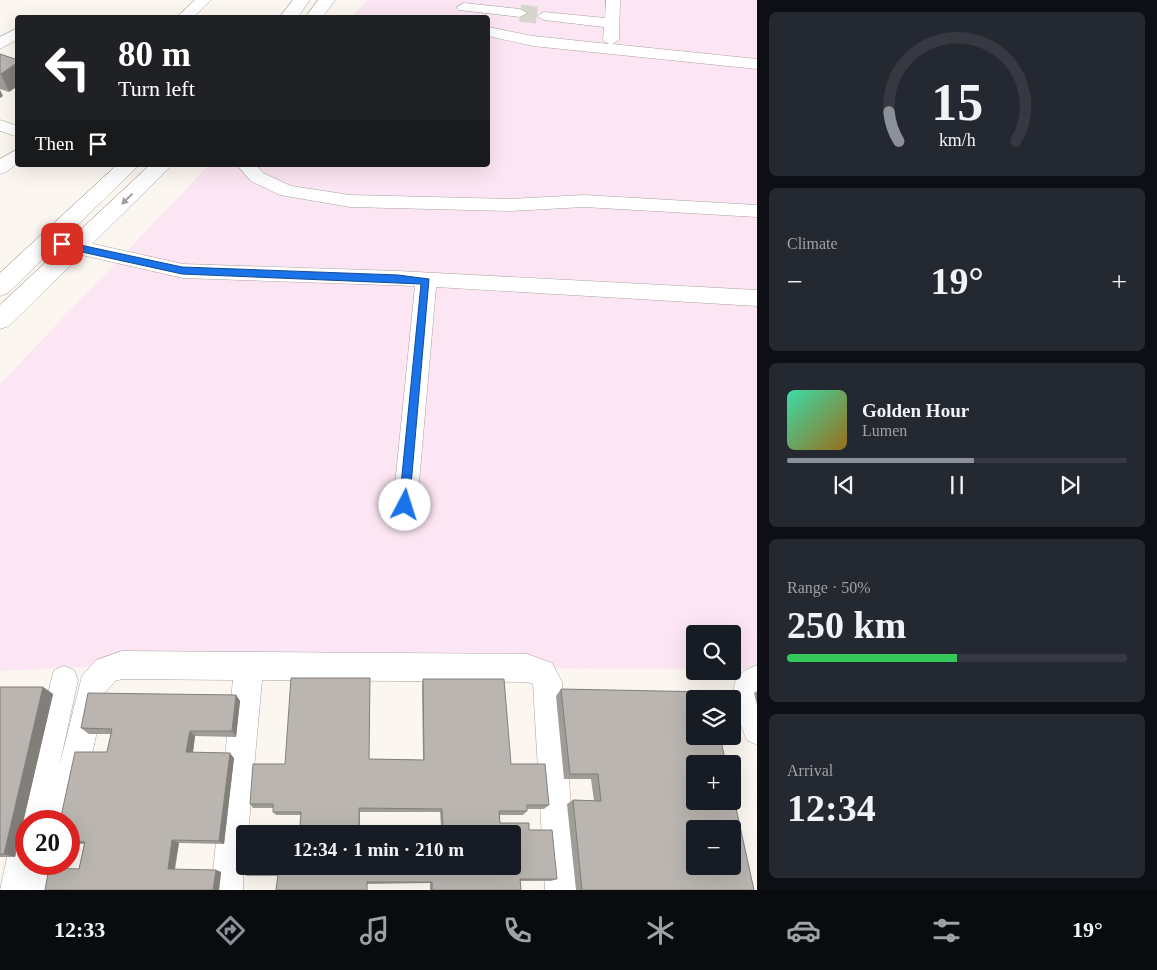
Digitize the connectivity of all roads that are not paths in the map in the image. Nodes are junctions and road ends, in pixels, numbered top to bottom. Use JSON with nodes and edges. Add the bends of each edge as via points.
{"nodes":[{"id":1,"x":204,"y":0,"type":"edge"},
{"id":2,"x":302,"y":0,"type":"edge"},
{"id":3,"x":327,"y":0,"type":"edge"},
{"id":4,"x":613,"y":0,"type":"edge"},
{"id":5,"x":463,"y":8,"type":"edge"},
{"id":6,"x":520,"y":13,"type":"tunnel mouth"},
{"id":7,"x":186,"y":15,"type":"edge"},
{"id":8,"x":290,"y":15,"type":"edge"},
{"id":9,"x":315,"y":15,"type":"edge"},
{"id":10,"x":544,"y":16,"type":"tunnel mouth"},
{"id":11,"x":612,"y":23,"type":"junction"},
{"id":12,"x":0,"y":27,"type":"edge"},
{"id":13,"x":490,"y":27,"type":"edge"},
{"id":14,"x":15,"y":31,"type":"edge"},
{"id":15,"x":490,"y":32,"type":"edge"},
{"id":16,"x":15,"y":34,"type":"edge"},
{"id":17,"x":611,"y":41,"type":"junction"},
{"id":18,"x":0,"y":44,"type":"edge"},
{"id":19,"x":757,"y":57,"type":"edge"},
{"id":20,"x":757,"y":64,"type":"edge"},
{"id":21,"x":0,"y":125,"type":"edge"},
{"id":22,"x":15,"y":131,"type":"edge"},
{"id":23,"x":15,"y":156,"type":"edge"},
{"id":24,"x":127,"y":167,"type":"edge"},
{"id":25,"x":160,"y":167,"type":"edge"},
{"id":26,"x":248,"y":167,"type":"edge"},
{"id":27,"x":0,"y":168,"type":"edge"},
{"id":28,"x":757,"y":211,"type":"edge"},
{"id":29,"x":49,"y":241,"type":"junction"},
{"id":30,"x":75,"y":248,"type":"junction"},
{"id":31,"x":426,"y":281,"type":"junction"},
{"id":32,"x":0,"y":288,"type":"edge"},
{"id":33,"x":757,"y":298,"type":"edge"},
{"id":34,"x":0,"y":320,"type":"edge"},
{"id":35,"x":405,"y":505,"type":"dead end"},
{"id":36,"x":249,"y":666,"type":"junction"},
{"id":37,"x":64,"y":680,"type":"dead end"},
{"id":38,"x":757,"y":680,"type":"edge"},
{"id":39,"x":757,"y":730,"type":"edge"},
{"id":40,"x":34,"y":810,"type":"edge"},
{"id":41,"x":64,"y":810,"type":"edge"},
{"id":42,"x":18,"y":875,"type":"edge"},
{"id":43,"x":50,"y":875,"type":"edge"},
{"id":44,"x":15,"y":890,"type":"edge"},
{"id":45,"x":47,"y":890,"type":"edge"},
{"id":46,"x":227,"y":890,"type":"edge"},
{"id":47,"x":561,"y":890,"type":"edge"}],
"edges":[{"from":1,"to":7,"type":"street"},
{"from":2,"to":8,"type":"main road"},
{"from":3,"to":9,"type":"main road"},
{"from":4,"to":11,"type":"street"},
{"from":5,"to":6,"type":"street"},
{"from":10,"to":11,"type":"street"},
{"from":11,"to":17,"type":"street"},
{"from":12,"to":14,"type":"street"},
{"from":13,"to":17,"type":"street"},
{"from":15,"to":20,"type":"street","via":[[540,42]]},
{"from":16,"to":18,"type":"street"},
{"from":17,"to":19,"type":"street"},
{"from":21,"to":22,"type":"street"},
{"from":23,"to":27,"type":"street"},
{"from":24,"to":29,"type":"main road"},
{"from":25,"to":30,"type":"main road","one_way":true},
{"from":26,"to":28,"type":"street","via":[[257,178],[287,191],[350,201],[510,205],[584,200]]},
{"from":29,"to":30,"type":"street"},
{"from":29,"to":32,"type":"main road"},
{"from":30,"to":31,"type":"street","via":[[182,271]]},
{"from":30,"to":34,"type":"main road"},
{"from":31,"to":33,"type":"street"},
{"from":31,"to":35,"type":"street"},
{"from":36,"to":41,"type":"street","via":[[122,665],[106,670],[92,686]]},
{"from":36,"to":46,"type":"street"},
{"from":36,"to":47,"type":"street","via":[[527,668],[542,673],[548,682]]},
{"from":37,"to":40,"type":"street"},
{"from":38,"to":39,"type":"street","via":[[747,688]]},
{"from":42,"to":44,"type":"street"},
{"from":43,"to":45,"type":"street"}]}
